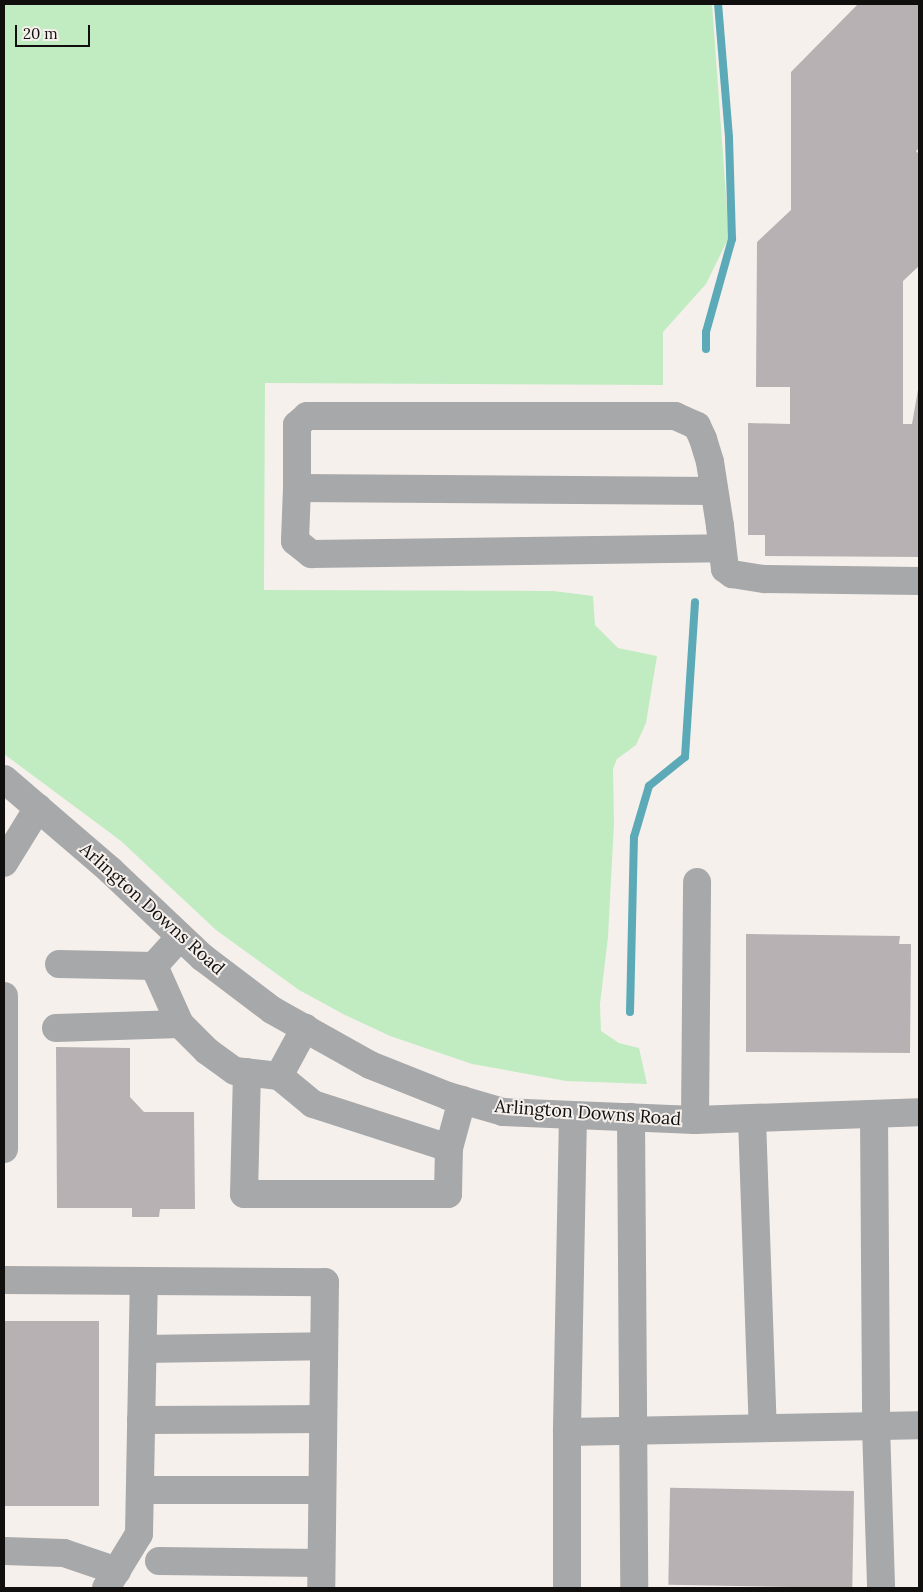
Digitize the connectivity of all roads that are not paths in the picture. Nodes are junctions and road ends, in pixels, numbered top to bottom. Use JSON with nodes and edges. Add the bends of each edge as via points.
{"nodes":[{"id":1,"x":297,"y":488,"type":"junction"},
{"id":2,"x":714,"y":491,"type":"junction"},
{"id":3,"x":722,"y":548,"type":"junction"},
{"id":4,"x":919,"y":581,"type":"edge"},
{"id":5,"x":4,"y":779,"type":"edge"},
{"id":6,"x":38,"y":808,"type":"junction"},
{"id":7,"x":4,"y":863,"type":"edge"},
{"id":8,"x":697,"y":882,"type":"dead end"},
{"id":9,"x":180,"y":937,"type":"junction"},
{"id":10,"x":59,"y":964,"type":"dead end"},
{"id":11,"x":154,"y":966,"type":"junction"},
{"id":12,"x":4,"y":996,"type":"edge"},
{"id":13,"x":180,"y":1024,"type":"junction"},
{"id":14,"x":56,"y":1028,"type":"dead end"},
{"id":15,"x":305,"y":1028,"type":"junction"},
{"id":16,"x":247,"y":1072,"type":"junction"},
{"id":17,"x":279,"y":1076,"type":"junction"},
{"id":18,"x":462,"y":1100,"type":"junction"},
{"id":19,"x":919,"y":1112,"type":"edge"},
{"id":20,"x":874,"y":1114,"type":"junction"},
{"id":21,"x":573,"y":1115,"type":"junction"},
{"id":22,"x":631,"y":1117,"type":"junction"},
{"id":23,"x":752,"y":1119,"type":"junction"},
{"id":24,"x":695,"y":1120,"type":"junction"},
{"id":25,"x":4,"y":1127,"type":"edge"},
{"id":26,"x":4,"y":1148,"type":"edge"},
{"id":27,"x":449,"y":1148,"type":"junction"},
{"id":28,"x":4,"y":1280,"type":"edge"},
{"id":29,"x":144,"y":1281,"type":"junction"},
{"id":30,"x":324,"y":1346,"type":"junction"},
{"id":31,"x":143,"y":1348,"type":"junction"},
{"id":32,"x":323,"y":1419,"type":"junction"},
{"id":33,"x":141,"y":1420,"type":"junction"},
{"id":34,"x":919,"y":1425,"type":"edge"},
{"id":35,"x":876,"y":1426,"type":"junction"},
{"id":36,"x":763,"y":1428,"type":"junction"},
{"id":37,"x":633,"y":1431,"type":"junction"},
{"id":38,"x":566,"y":1432,"type":"junction"},
{"id":39,"x":140,"y":1490,"type":"junction"},
{"id":40,"x":322,"y":1490,"type":"junction"},
{"id":41,"x":4,"y":1551,"type":"edge"},
{"id":42,"x":159,"y":1561,"type":"dead end"},
{"id":43,"x":321,"y":1575,"type":"edge"},
{"id":44,"x":112,"y":1579,"type":"edge"},
{"id":45,"x":566,"y":1588,"type":"edge"},
{"id":46,"x":634,"y":1588,"type":"edge"},
{"id":47,"x":881,"y":1588,"type":"edge"}],
"edges":[{"from":1,"to":2,"type":"street"},
{"from":1,"to":2,"type":"street","via":[[297,425],[308,416],[675,416],[698,426],[710,462]]},
{"from":1,"to":3,"type":"street","via":[[295,541],[311,554]]},
{"from":2,"to":3,"type":"street"},
{"from":3,"to":4,"type":"street","via":[[725,569],[732,574],[749,577]]},
{"from":5,"to":6,"type":"street","name":"Arlington Downs Road"},
{"from":6,"to":7,"type":"street"},
{"from":6,"to":9,"type":"street","name":"Arlington Downs Road"},
{"from":8,"to":24,"type":"street"},
{"from":9,"to":11,"type":"street"},
{"from":9,"to":15,"type":"street","name":"Arlington Downs Road","via":[[272,1010]]},
{"from":10,"to":11,"type":"street"},
{"from":11,"to":13,"type":"street"},
{"from":12,"to":25,"type":"street"},
{"from":13,"to":14,"type":"street"},
{"from":13,"to":16,"type":"street","via":[[207,1051],[235,1071]]},
{"from":15,"to":17,"type":"street"},
{"from":15,"to":18,"type":"street","name":"Arlington Downs Road","via":[[370,1065]]},
{"from":16,"to":17,"type":"street"},
{"from":16,"to":27,"type":"street","via":[[244,1194],[448,1194]]},
{"from":17,"to":27,"type":"street","via":[[314,1104]]},
{"from":18,"to":21,"type":"street","name":"Arlington Downs Road","via":[[503,1112]]},
{"from":18,"to":27,"type":"street"},
{"from":19,"to":20,"type":"street","name":"Arlington Downs Road"},
{"from":20,"to":23,"type":"street","name":"Arlington Downs Road"},
{"from":20,"to":35,"type":"street"},
{"from":21,"to":22,"type":"street","name":"Arlington Downs Road"},
{"from":21,"to":38,"type":"street"},
{"from":22,"to":24,"type":"street","name":"Arlington Downs Road"},
{"from":22,"to":37,"type":"street"},
{"from":23,"to":24,"type":"street","name":"Arlington Downs Road"},
{"from":23,"to":36,"type":"street"},
{"from":25,"to":26,"type":"street"},
{"from":28,"to":29,"type":"street"},
{"from":29,"to":30,"type":"street","via":[[325,1282]]},
{"from":29,"to":31,"type":"street"},
{"from":30,"to":31,"type":"street"},
{"from":30,"to":32,"type":"street"},
{"from":31,"to":33,"type":"street"},
{"from":32,"to":33,"type":"street"},
{"from":32,"to":40,"type":"street"},
{"from":33,"to":39,"type":"street"},
{"from":34,"to":35,"type":"street"},
{"from":35,"to":36,"type":"street"},
{"from":35,"to":47,"type":"street"},
{"from":36,"to":37,"type":"street"},
{"from":37,"to":38,"type":"street"},
{"from":37,"to":46,"type":"street"},
{"from":38,"to":45,"type":"street"},
{"from":39,"to":40,"type":"street"},
{"from":39,"to":44,"type":"street","via":[[139,1534]]},
{"from":40,"to":43,"type":"street"},
{"from":41,"to":44,"type":"street","via":[[64,1553]]},
{"from":42,"to":43,"type":"street"}]}
